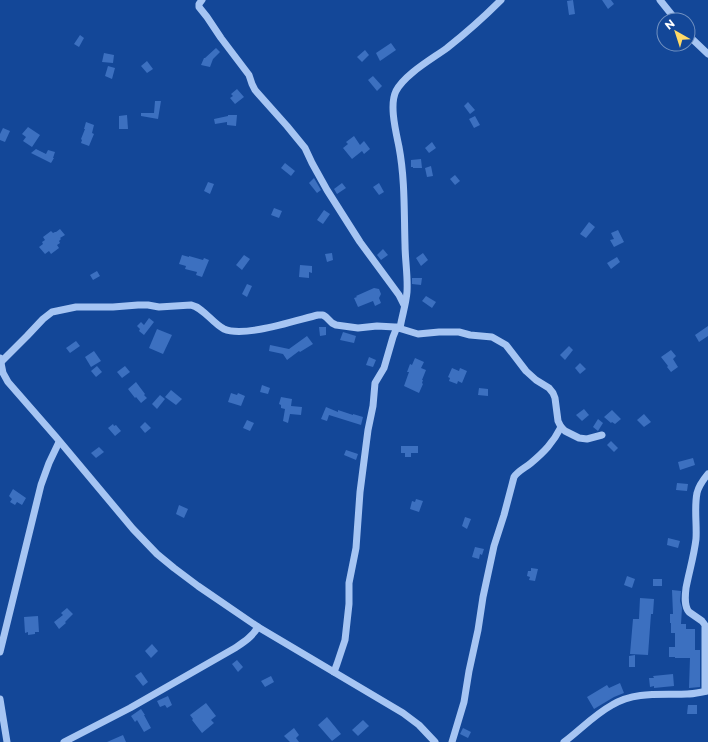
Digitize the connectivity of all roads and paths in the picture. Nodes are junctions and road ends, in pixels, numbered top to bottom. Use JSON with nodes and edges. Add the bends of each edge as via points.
{"nodes":[{"id":1,"x":202,"y":0,"type":"edge"},
{"id":2,"x":501,"y":0,"type":"edge"},
{"id":3,"x":660,"y":0,"type":"edge"},
{"id":4,"x":670,"y":12,"type":"edge"},
{"id":5,"x":696,"y":43,"type":"edge"},
{"id":6,"x":708,"y":54,"type":"edge"},
{"id":7,"x":404,"y":305,"type":"junction"},
{"id":8,"x":399,"y":327,"type":"junction"},
{"id":9,"x":1,"y":360,"type":"edge"},
{"id":10,"x":1,"y":373,"type":"edge"},
{"id":11,"x":561,"y":427,"type":"junction"},
{"id":12,"x":602,"y":435,"type":"dead end"},
{"id":13,"x":59,"y":442,"type":"junction"},
{"id":14,"x":708,"y":474,"type":"edge"},
{"id":15,"x":258,"y":627,"type":"junction"},
{"id":16,"x":0,"y":652,"type":"edge"},
{"id":17,"x":334,"y":672,"type":"junction"},
{"id":18,"x":706,"y":691,"type":"edge"},
{"id":19,"x":0,"y":699,"type":"edge"},
{"id":20,"x":7,"y":742,"type":"edge"},
{"id":21,"x":64,"y":742,"type":"edge"},
{"id":22,"x":435,"y":742,"type":"edge"},
{"id":23,"x":452,"y":742,"type":"edge"},
{"id":24,"x":564,"y":742,"type":"edge"}],
"edges":[{"from":1,"to":7,"type":"street","via":[[199,6],[249,74],[255,90],[305,148],[327,190]]},
{"from":2,"to":7,"type":"street","via":[[462,36],[407,77],[394,96],[393,108],[404,186],[407,293]]},
{"from":3,"to":4,"type":"street"},
{"from":5,"to":6,"type":"street"},
{"from":7,"to":8,"type":"street"},
{"from":8,"to":9,"type":"street","via":[[358,328],[336,325],[321,315],[255,330],[232,331],[219,326],[194,305],[76,307],[47,315]]},
{"from":8,"to":11,"type":"street","via":[[418,334],[453,332],[488,336],[506,345],[526,371],[553,393]]},
{"from":8,"to":17,"type":"street","via":[[393,337],[384,368],[375,383],[360,492],[356,548],[349,583],[345,640]]},
{"from":9,"to":10,"type":"street"},
{"from":10,"to":13,"type":"street"},
{"from":11,"to":12,"type":"street","via":[[579,438]]},
{"from":11,"to":23,"type":"street","via":[[545,451],[514,477],[494,546],[464,702]]},
{"from":13,"to":15,"type":"street","via":[[157,554]]},
{"from":13,"to":16,"type":"street","via":[[41,485]]},
{"from":14,"to":18,"type":"street","via":[[697,493],[696,538],[686,598],[686,608],[705,625]]},
{"from":15,"to":17,"type":"street"},
{"from":15,"to":21,"type":"street","via":[[246,641],[235,648]]},
{"from":17,"to":22,"type":"street","via":[[403,712]]},
{"from":18,"to":24,"type":"street","via":[[628,698],[597,715]]},
{"from":19,"to":20,"type":"street"}]}
